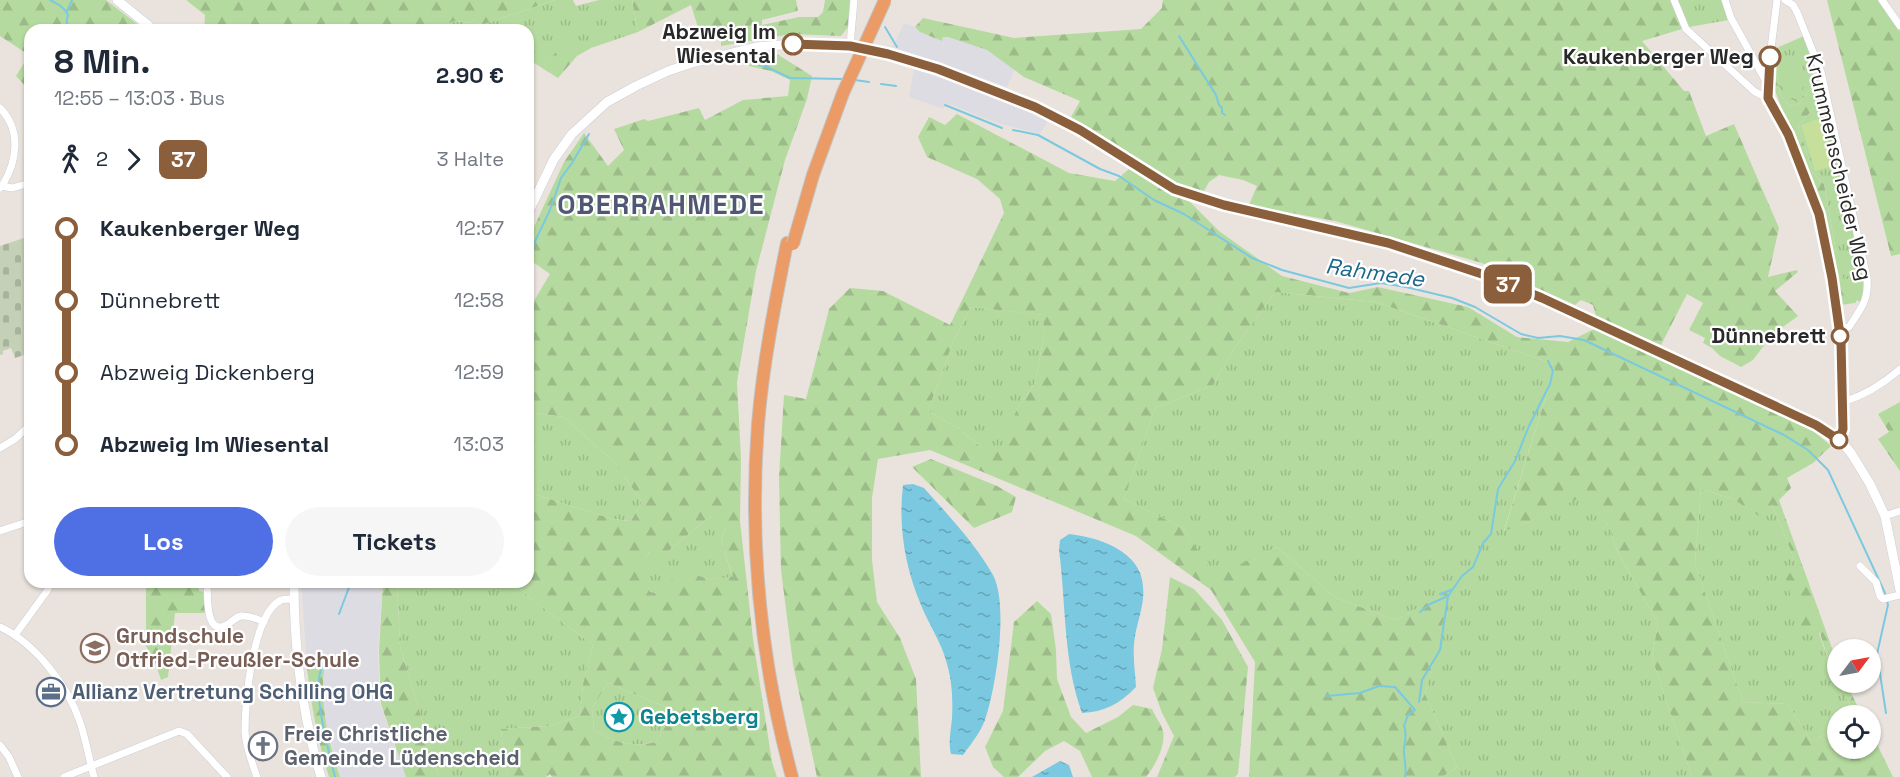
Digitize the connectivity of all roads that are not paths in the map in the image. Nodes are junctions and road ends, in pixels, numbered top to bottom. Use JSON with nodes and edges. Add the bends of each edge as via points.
{"nodes":[{"id":1,"x":117,"y":0,"type":"edge"},
{"id":2,"x":854,"y":0,"type":"edge"},
{"id":3,"x":879,"y":0,"type":"edge"},
{"id":4,"x":885,"y":0,"type":"edge"},
{"id":5,"x":1674,"y":0,"type":"edge"},
{"id":6,"x":1725,"y":0,"type":"edge"},
{"id":7,"x":1777,"y":0,"type":"edge"},
{"id":8,"x":1785,"y":0,"type":"edge"},
{"id":9,"x":1882,"y":0,"type":"edge"},
{"id":10,"x":147,"y":24,"type":"edge"},
{"id":11,"x":1900,"y":26,"type":"edge"},
{"id":12,"x":850,"y":46,"type":"junction"},
{"id":13,"x":1768,"y":85,"type":"junction"},
{"id":14,"x":1768,"y":98,"type":"junction"},
{"id":15,"x":0,"y":108,"type":"edge"},
{"id":16,"x":24,"y":185,"type":"edge"},
{"id":17,"x":1,"y":187,"type":"edge"},
{"id":18,"x":534,"y":201,"type":"edge"},
{"id":19,"x":790,"y":244,"type":"junction"},
{"id":20,"x":1839,"y":329,"type":"junction"},
{"id":21,"x":1900,"y":369,"type":"edge"},
{"id":22,"x":1843,"y":402,"type":"junction"},
{"id":23,"x":24,"y":431,"type":"edge"},
{"id":24,"x":1839,"y":440,"type":"junction"},
{"id":25,"x":0,"y":448,"type":"edge"},
{"id":26,"x":1900,"y":511,"type":"edge"},
{"id":27,"x":1885,"y":516,"type":"junction"},
{"id":28,"x":24,"y":523,"type":"edge"},
{"id":29,"x":0,"y":531,"type":"edge"},
{"id":30,"x":1860,"y":566,"type":"dead end"},
{"id":31,"x":48,"y":588,"type":"edge"},
{"id":32,"x":207,"y":588,"type":"edge"},
{"id":33,"x":294,"y":588,"type":"edge"},
{"id":34,"x":1900,"y":590,"type":"edge"},
{"id":35,"x":1900,"y":595,"type":"edge"},
{"id":36,"x":294,"y":599,"type":"junction"},
{"id":37,"x":264,"y":622,"type":"junction"},
{"id":38,"x":0,"y":627,"type":"edge"},
{"id":39,"x":15,"y":635,"type":"junction"},
{"id":40,"x":0,"y":746,"type":"edge"},
{"id":41,"x":91,"y":765,"type":"junction"},
{"id":42,"x":18,"y":777,"type":"edge"},
{"id":43,"x":64,"y":777,"type":"edge"},
{"id":44,"x":94,"y":777,"type":"edge"},
{"id":45,"x":228,"y":777,"type":"edge"},
{"id":46,"x":257,"y":777,"type":"edge"},
{"id":47,"x":321,"y":777,"type":"edge"},
{"id":48,"x":792,"y":777,"type":"edge"},
{"id":49,"x":798,"y":777,"type":"edge"}],
"edges":[{"from":1,"to":10,"type":"main road"},
{"from":2,"to":12,"type":"street"},
{"from":3,"to":19,"type":"highway","bridge":true,"via":[[810,170]]},
{"from":4,"to":19,"type":"highway","bridge":true,"via":[[843,93]]},
{"from":5,"to":14,"type":"street","via":[[1686,29],[1755,92]]},
{"from":6,"to":13,"type":"street"},
{"from":7,"to":13,"type":"street","name":"Krummenscheider Weg"},
{"from":8,"to":20,"type":"street","name":"Krummenscheider Weg","via":[[1797,12],[1821,72],[1867,278],[1866,300],[1849,327]]},
{"from":9,"to":11,"type":"street"},
{"from":12,"to":18,"type":"main road","via":[[756,47],[692,63],[636,86],[607,102],[572,134],[554,159]]},
{"from":12,"to":24,"type":"main road","via":[[906,58],[1035,107],[1080,130],[1174,189],[1224,205],[1388,243],[1494,278],[1816,425]]},
{"from":13,"to":14,"type":"street","name":"Krummenscheider Weg"},
{"from":14,"to":20,"type":"street","via":[[1788,134],[1819,214]]},
{"from":15,"to":17,"type":"street","via":[[10,123],[15,148],[11,169]]},
{"from":16,"to":17,"type":"street"},
{"from":19,"to":48,"type":"highway","via":[[776,294],[762,382],[756,523],[764,637]]},
{"from":19,"to":49,"type":"highway","via":[[768,376],[761,525],[768,637]]},
{"from":20,"to":22,"type":"street"},
{"from":21,"to":22,"type":"street","via":[[1869,392]]},
{"from":22,"to":24,"type":"street"},
{"from":23,"to":25,"type":"street"},
{"from":24,"to":27,"type":"main road","via":[[1860,467]]},
{"from":26,"to":27,"type":"street"},
{"from":27,"to":34,"type":"main road"},
{"from":28,"to":29,"type":"street"},
{"from":30,"to":35,"type":"street","via":[[1876,582],[1880,596]]},
{"from":31,"to":39,"type":"street"},
{"from":32,"to":37,"type":"street","via":[[213,625],[224,626],[242,616]]},
{"from":33,"to":36,"type":"main road"},
{"from":36,"to":37,"type":"street","via":[[279,601]]},
{"from":36,"to":47,"type":"main road","via":[[301,682]]},
{"from":37,"to":46,"type":"street","via":[[249,672],[245,732]]},
{"from":38,"to":39,"type":"street"},
{"from":39,"to":41,"type":"street","via":[[33,650],[71,701]]},
{"from":40,"to":42,"type":"street"},
{"from":41,"to":43,"type":"street"},
{"from":41,"to":44,"type":"street"},
{"from":41,"to":45,"type":"street","via":[[179,731],[187,734]]}]}
